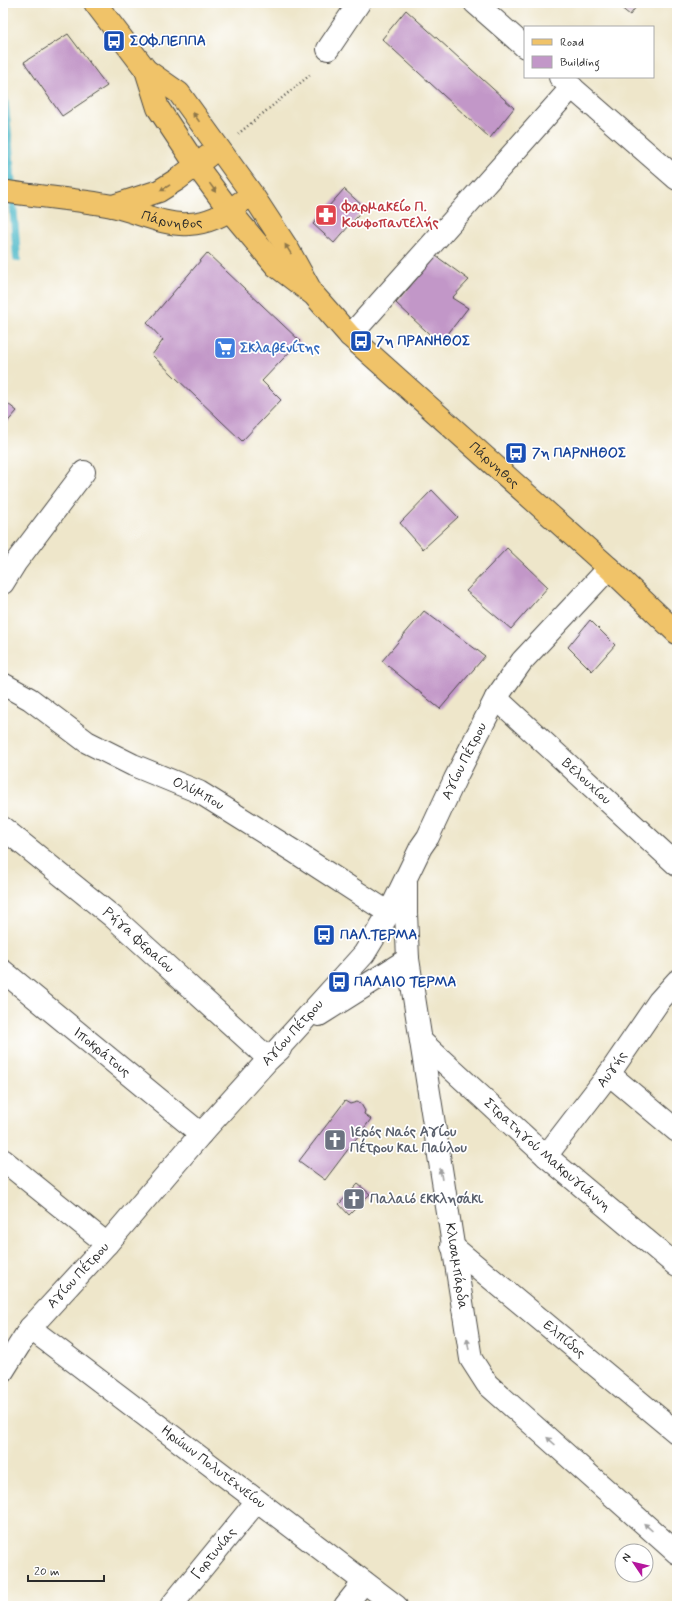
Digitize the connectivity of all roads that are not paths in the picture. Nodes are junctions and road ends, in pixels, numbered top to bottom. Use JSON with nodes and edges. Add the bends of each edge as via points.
{"nodes":[{"id":1,"x":95,"y":3,"type":"edge"},
{"id":2,"x":359,"y":3,"type":"edge"},
{"id":3,"x":475,"y":3,"type":"edge"},
{"id":4,"x":524,"y":45,"type":"edge"},
{"id":5,"x":328,"y":49,"type":"dead end"},
{"id":6,"x":146,"y":70,"type":"junction"},
{"id":7,"x":566,"y":82,"type":"edge"},
{"id":8,"x":218,"y":149,"type":"junction"},
{"id":9,"x":196,"y":165,"type":"junction"},
{"id":10,"x":675,"y":174,"type":"edge"},
{"id":11,"x":3,"y":191,"type":"edge"},
{"id":12,"x":252,"y":194,"type":"junction"},
{"id":13,"x":113,"y":206,"type":"junction"},
{"id":14,"x":230,"y":211,"type":"junction"},
{"id":15,"x":314,"y":295,"type":"junction"},
{"id":16,"x":350,"y":336,"type":"junction"},
{"id":17,"x":84,"y":472,"type":"dead end"},
{"id":18,"x":609,"y":568,"type":"junction"},
{"id":19,"x":3,"y":583,"type":"edge"},
{"id":20,"x":677,"y":633,"type":"edge"},
{"id":21,"x":3,"y":684,"type":"edge"},
{"id":22,"x":496,"y":698,"type":"junction"},
{"id":23,"x":3,"y":828,"type":"edge"},
{"id":24,"x":421,"y":847,"type":"junction"},
{"id":25,"x":677,"y":865,"type":"edge"},
{"id":26,"x":389,"y":913,"type":"junction"},
{"id":27,"x":408,"y":959,"type":"junction"},
{"id":28,"x":3,"y":970,"type":"edge"},
{"id":29,"x":677,"y":981,"type":"edge"},
{"id":30,"x":421,"y":1041,"type":"junction"},
{"id":31,"x":269,"y":1059,"type":"junction"},
{"id":32,"x":609,"y":1074,"type":"junction"},
{"id":33,"x":677,"y":1131,"type":"edge"},
{"id":34,"x":201,"y":1134,"type":"junction"},
{"id":35,"x":546,"y":1156,"type":"junction"},
{"id":36,"x":3,"y":1160,"type":"edge"},
{"id":37,"x":108,"y":1244,"type":"junction"},
{"id":38,"x":452,"y":1246,"type":"junction"},
{"id":39,"x":677,"y":1266,"type":"edge"},
{"id":40,"x":30,"y":1328,"type":"junction"},
{"id":41,"x":3,"y":1371,"type":"edge"},
{"id":42,"x":677,"y":1433,"type":"edge"},
{"id":43,"x":257,"y":1501,"type":"junction"},
{"id":44,"x":677,"y":1553,"type":"edge"},
{"id":45,"x":364,"y":1582,"type":"junction"},
{"id":46,"x":171,"y":1606,"type":"edge"},
{"id":47,"x":345,"y":1606,"type":"edge"},
{"id":48,"x":396,"y":1606,"type":"edge"}],
"edges":[{"from":1,"to":6,"type":"main road"},
{"from":2,"to":5,"type":"street"},
{"from":3,"to":4,"type":"street"},
{"from":8,"to":6,"type":"main road","one_way":true,"via":[[179,93]]},
{"from":6,"to":9,"type":"main road","via":[[158,108]]},
{"from":7,"to":10,"type":"street"},
{"from":7,"to":16,"type":"street"},
{"from":8,"to":9,"type":"main road","name":"Πάρνηθος"},
{"from":8,"to":12,"type":"main road","name":"Πάρνηθος"},
{"from":9,"to":13,"type":"main road","name":"Πάρνηθος","one_way":true,"via":[[159,192]]},
{"from":9,"to":14,"type":"main road","name":"Πάρνηθος","one_way":true},
{"from":11,"to":13,"type":"main road","name":"Πάρνηθος"},
{"from":12,"to":14,"type":"main road","name":"Πάρνηθος"},
{"from":15,"to":12,"type":"main road","name":"Πάρνηθος","one_way":true},
{"from":13,"to":14,"type":"main road","name":"Πάρνηθος","via":[[187,224],[208,222]]},
{"from":14,"to":15,"type":"main road","name":"Πάρνηθος","via":[[276,266]]},
{"from":15,"to":16,"type":"main road","name":"Πάρνηθος"},
{"from":16,"to":18,"type":"main road","name":"Πάρνηθος"},
{"from":17,"to":19,"type":"street"},
{"from":18,"to":20,"type":"main road","name":"Πάρνηθος"},
{"from":18,"to":22,"type":"street","name":"Αγίου Πέτρου","via":[[522,661]]},
{"from":21,"to":26,"type":"street","name":"Ολύμπου","via":[[30,699],[87,742],[132,765],[199,792]]},
{"from":22,"to":24,"type":"street","name":"Αγίου Πέτρου"},
{"from":22,"to":25,"type":"street","name":"Βελουχίου"},
{"from":23,"to":31,"type":"street","name":"Ρήγα Φεραίου","via":[[113,917]]},
{"from":24,"to":26,"type":"street","name":"Αγίου Πέτρου"},
{"from":24,"to":27,"type":"street","name":"Κλισαμπάρδα","via":[[406,878]]},
{"from":26,"to":31,"type":"street","name":"Αγίου Πέτρου","via":[[364,954]]},
{"from":27,"to":30,"type":"street","name":"Κλισαμπάρδα"},
{"from":27,"to":31,"type":"street","via":[[310,1020]]},
{"from":28,"to":34,"type":"street","name":"Ιποκράτους"},
{"from":29,"to":32,"type":"street","name":"Αυγής","via":[[659,1001]]},
{"from":30,"to":35,"type":"street","name":"Στρατηγού Μακρυγιάννη"},
{"from":38,"to":30,"type":"street","name":"Κλισαμπάρδα","one_way":true},
{"from":31,"to":34,"type":"street","name":"Αγίου Πέτρου"},
{"from":32,"to":33,"type":"street"},
{"from":32,"to":35,"type":"street","name":"Αυγής"},
{"from":34,"to":37,"type":"street","name":"Αγίου Πέτρου"},
{"from":35,"to":39,"type":"street","name":"Στρατηγού Μακρυγιάννη"},
{"from":36,"to":37,"type":"street"},
{"from":37,"to":40,"type":"street","name":"Αγίου Πέτρου"},
{"from":38,"to":42,"type":"street","name":"Ελπίδος"},
{"from":44,"to":38,"type":"street","name":"Κλισαμπάρδα","one_way":true,"via":[[487,1384],[471,1359]]},
{"from":40,"to":41,"type":"street","name":"Αγίου Πέτρου"},
{"from":40,"to":43,"type":"street","name":"Ηρώων Πολυτεχνείου"},
{"from":43,"to":45,"type":"street","name":"Ηρώων Πολυτεχνείου"},
{"from":43,"to":46,"type":"street","name":"Γορτυνίας"},
{"from":45,"to":47,"type":"street"},
{"from":45,"to":48,"type":"street","name":"Ηρώων Πολυτεχνείου"}]}
